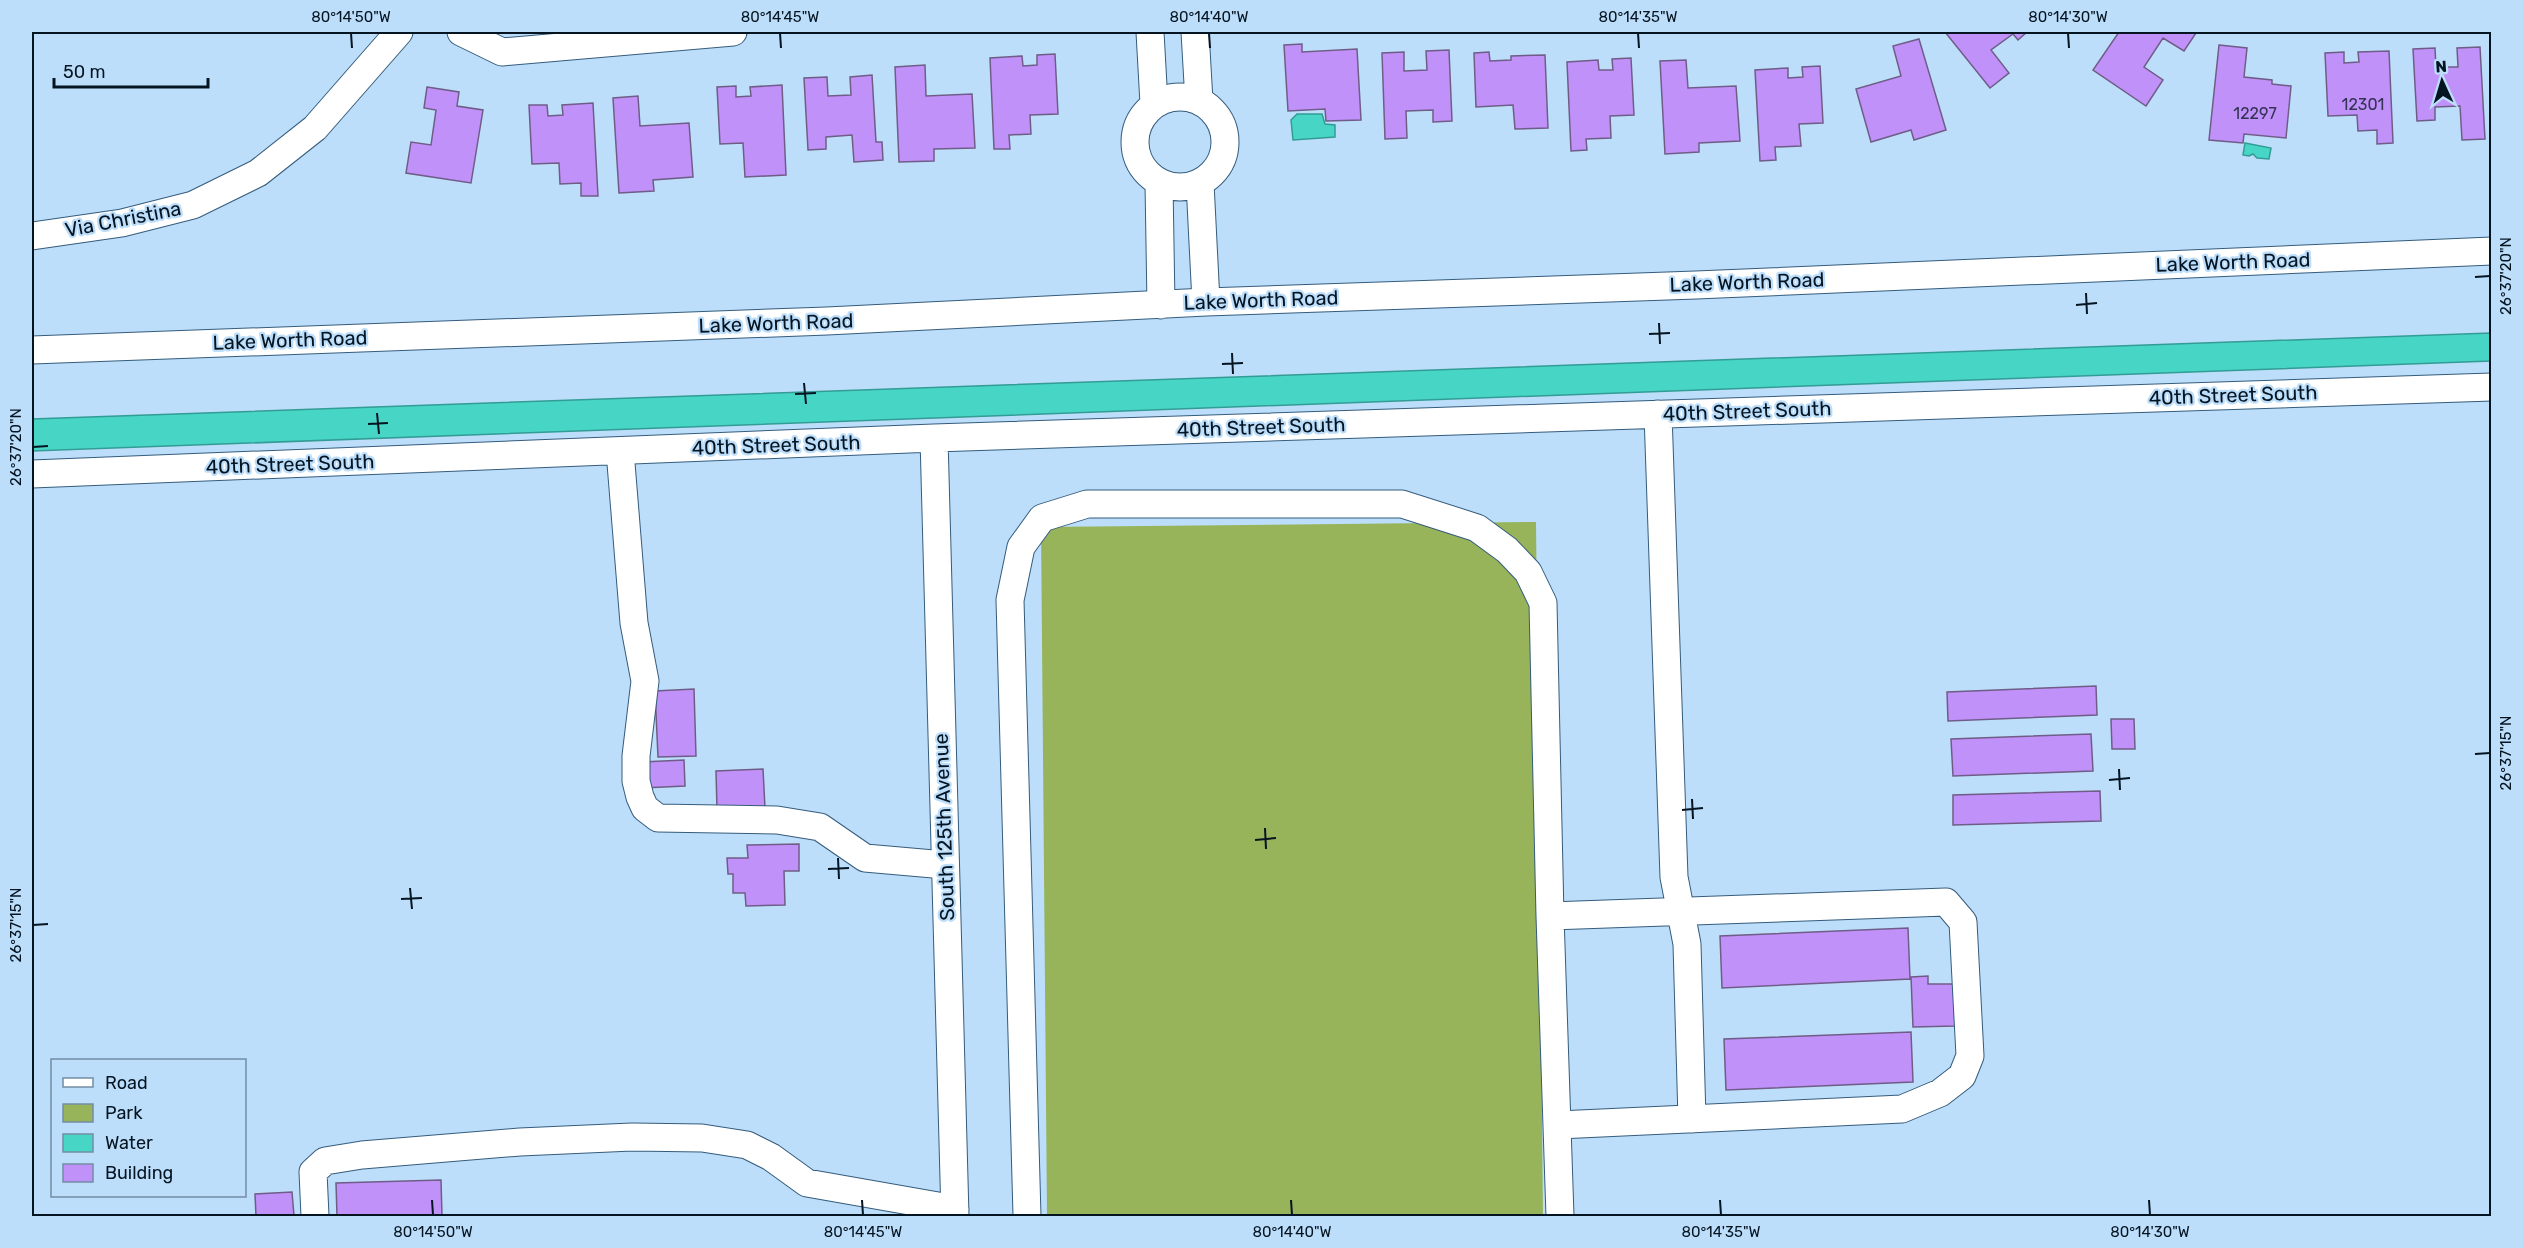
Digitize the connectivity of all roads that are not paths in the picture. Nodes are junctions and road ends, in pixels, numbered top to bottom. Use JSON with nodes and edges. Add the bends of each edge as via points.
{"nodes":[{"id":1,"x":399,"y":32,"type":"edge"},
{"id":2,"x":460,"y":32,"type":"edge"},
{"id":3,"x":733,"y":32,"type":"edge"},
{"id":4,"x":1150,"y":32,"type":"edge"},
{"id":5,"x":1195,"y":32,"type":"edge"},
{"id":6,"x":1199,"y":101,"type":"junction"},
{"id":7,"x":1154,"y":104,"type":"junction"},
{"id":8,"x":1159,"y":183,"type":"junction"},
{"id":9,"x":1200,"y":183,"type":"junction"},
{"id":10,"x":1202,"y":212,"type":"junction"},
{"id":11,"x":1160,"y":215,"type":"junction"},
{"id":12,"x":32,"y":236,"type":"edge"},
{"id":13,"x":2492,"y":251,"type":"edge"},
{"id":14,"x":1206,"y":302,"type":"junction"},
{"id":15,"x":1161,"y":305,"type":"junction"},
{"id":16,"x":32,"y":350,"type":"edge"},
{"id":17,"x":2492,"y":387,"type":"edge"},
{"id":18,"x":1658,"y":414,"type":"junction"},
{"id":19,"x":934,"y":438,"type":"junction"},
{"id":20,"x":620,"y":451,"type":"junction"},
{"id":21,"x":32,"y":474,"type":"edge"},
{"id":22,"x":945,"y":865,"type":"junction"},
{"id":23,"x":1681,"y":912,"type":"junction"},
{"id":24,"x":1550,"y":916,"type":"junction"},
{"id":25,"x":1692,"y":1119,"type":"junction"},
{"id":26,"x":1558,"y":1125,"type":"junction"},
{"id":27,"x":955,"y":1213,"type":"edge"},
{"id":28,"x":315,"y":1216,"type":"edge"},
{"id":29,"x":1027,"y":1216,"type":"edge"},
{"id":30,"x":1560,"y":1216,"type":"edge"}],
"edges":[{"from":1,"to":12,"type":"street","name":"Via Christina","via":[[315,128],[258,173],[193,205],[122,223]]},
{"from":2,"to":3,"type":"street","via":[[502,52]]},
{"from":4,"to":7,"type":"street"},
{"from":5,"to":6,"type":"street"},
{"from":6,"to":7,"type":"street","via":[[1184,97]]},
{"from":6,"to":9,"type":"street","via":[[1211,109],[1225,135],[1221,163]]},
{"from":7,"to":8,"type":"street","via":[[1139,122],[1134,145],[1137,160]]},
{"from":8,"to":9,"type":"street","via":[[1186,188]]},
{"from":8,"to":11,"type":"street"},
{"from":9,"to":10,"type":"street"},
{"from":10,"to":11,"type":"street"},
{"from":10,"to":14,"type":"street"},
{"from":11,"to":15,"type":"street"},
{"from":13,"to":14,"type":"street","name":"Lake Worth Road"},
{"from":14,"to":15,"type":"street","name":"Lake Worth Road"},
{"from":15,"to":16,"type":"street","name":"Lake Worth Road"},
{"from":17,"to":18,"type":"street","name":"40th Street South"},
{"from":18,"to":19,"type":"street","name":"40th Street South"},
{"from":18,"to":23,"type":"street","via":[[1674,877]]},
{"from":19,"to":20,"type":"street","name":"40th Street South"},
{"from":19,"to":22,"type":"street","name":"South 125th Avenue"},
{"from":20,"to":21,"type":"street","name":"40th Street South"},
{"from":20,"to":22,"type":"street","via":[[634,622],[645,681],[636,780],[645,808],[658,818],[777,820],[820,827],[865,858]]},
{"from":22,"to":27,"type":"street","name":"South 125th Avenue"},
{"from":23,"to":24,"type":"street"},
{"from":23,"to":25,"type":"street","via":[[1687,944]]},
{"from":23,"to":25,"type":"street","via":[[1946,902],[1963,922],[1970,1056],[1962,1076],[1940,1093],[1902,1109]]},
{"from":24,"to":26,"type":"street"},
{"from":24,"to":29,"type":"street","via":[[1543,603],[1528,572],[1508,550],[1477,528],[1402,504],[1087,504],[1042,518],[1021,547],[1010,600]]},
{"from":25,"to":26,"type":"street"},
{"from":26,"to":30,"type":"street"},
{"from":27,"to":28,"type":"street","via":[[807,1182],[771,1156],[726,1140],[632,1137],[520,1142],[325,1161],[313,1172]]}]}
